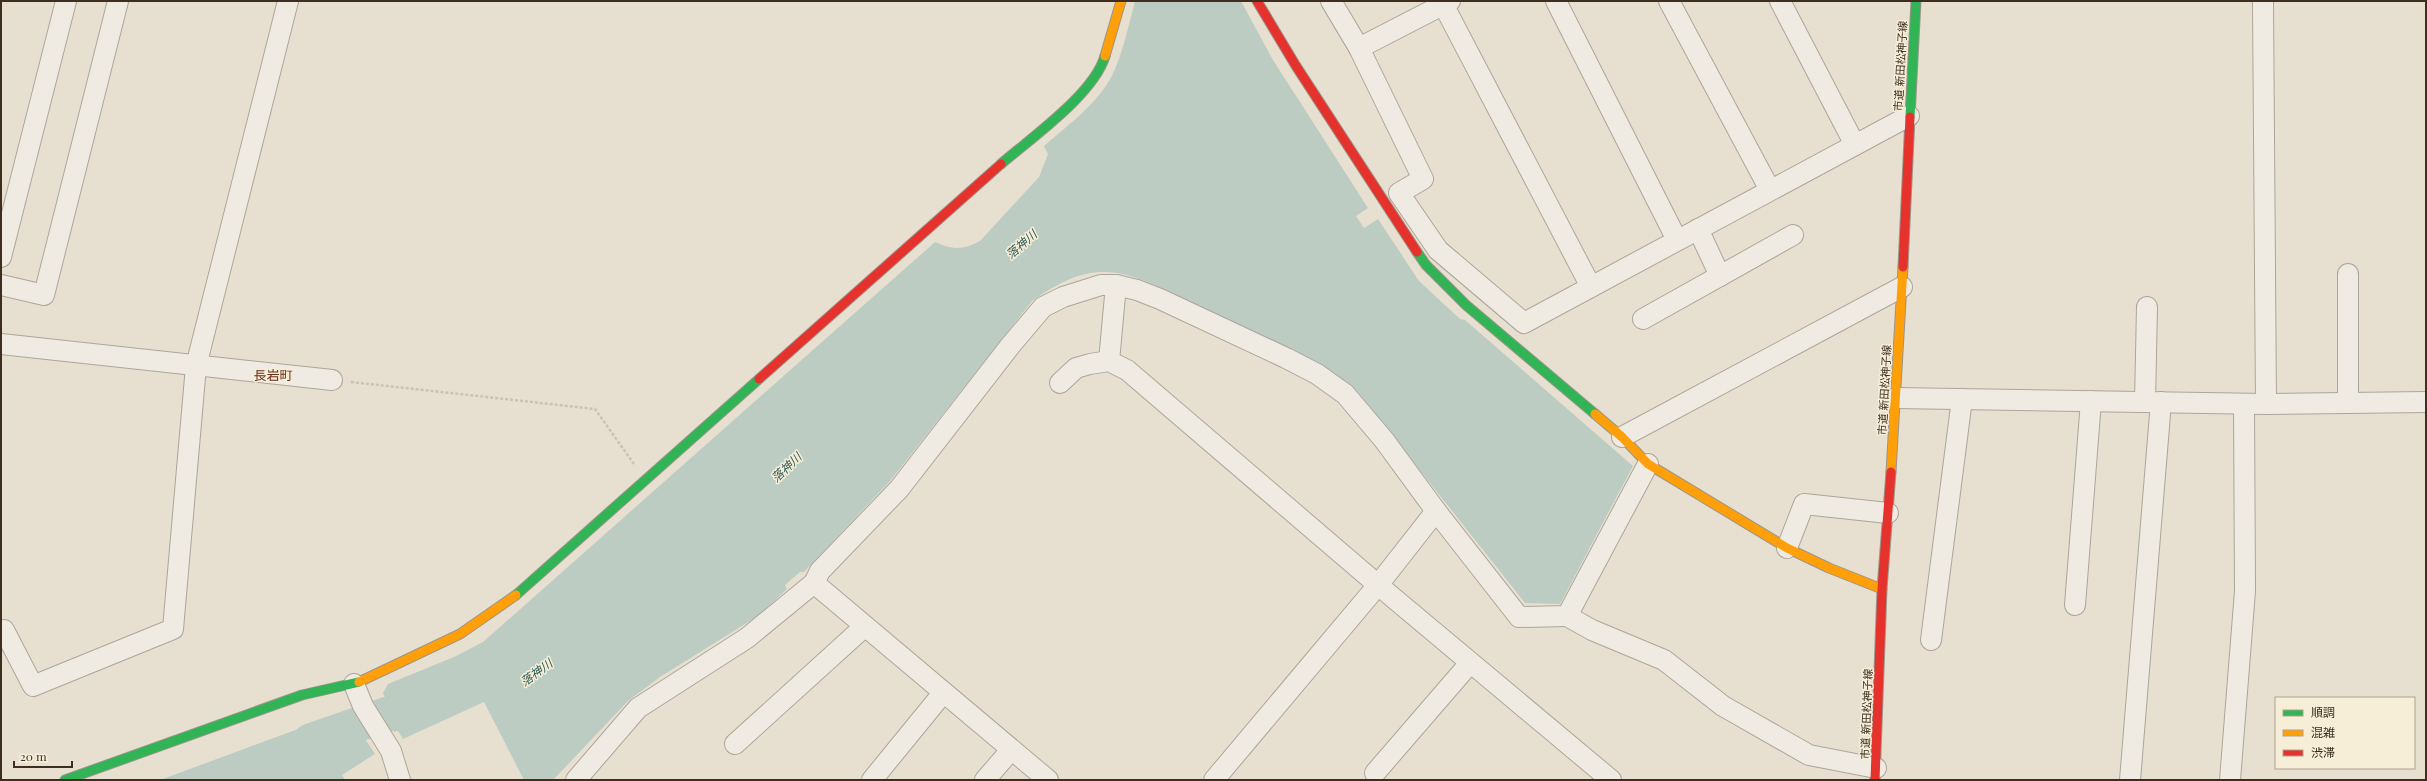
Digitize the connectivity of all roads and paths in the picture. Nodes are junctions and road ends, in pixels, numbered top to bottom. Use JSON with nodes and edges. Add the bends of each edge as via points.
{"nodes":[{"id":1,"x":66,"y":1,"type":"edge"},
{"id":2,"x":118,"y":1,"type":"edge"},
{"id":3,"x":288,"y":1,"type":"edge"},
{"id":4,"x":1121,"y":1,"type":"edge"},
{"id":5,"x":1257,"y":1,"type":"edge"},
{"id":6,"x":1331,"y":1,"type":"edge"},
{"id":7,"x":1556,"y":1,"type":"edge"},
{"id":8,"x":1669,"y":1,"type":"edge"},
{"id":9,"x":1780,"y":1,"type":"edge"},
{"id":10,"x":1916,"y":1,"type":"edge"},
{"id":11,"x":2263,"y":1,"type":"edge"},
{"id":12,"x":1446,"y":3,"type":"edge"},
{"id":13,"x":1359,"y":48,"type":"junction"},
{"id":14,"x":1909,"y":116,"type":"junction"},
{"id":15,"x":1855,"y":145,"type":"junction"},
{"id":16,"x":1770,"y":190,"type":"junction"},
{"id":17,"x":1698,"y":229,"type":"junction"},
{"id":18,"x":1794,"y":235,"type":"dead end"},
{"id":19,"x":1677,"y":240,"type":"junction"},
{"id":20,"x":1,"y":257,"type":"edge"},
{"id":21,"x":2348,"y":274,"type":"dead end"},
{"id":22,"x":1720,"y":276,"type":"junction"},
{"id":23,"x":1,"y":285,"type":"edge"},
{"id":24,"x":1116,"y":285,"type":"junction"},
{"id":25,"x":1591,"y":287,"type":"junction"},
{"id":26,"x":1902,"y":287,"type":"junction"},
{"id":27,"x":2147,"y":307,"type":"dead end"},
{"id":28,"x":1643,"y":319,"type":"dead end"},
{"id":29,"x":1,"y":344,"type":"edge"},
{"id":30,"x":1109,"y":361,"type":"junction"},
{"id":31,"x":196,"y":366,"type":"junction"},
{"id":32,"x":332,"y":380,"type":"joint"},
{"id":33,"x":1060,"y":383,"type":"dead end"},
{"id":34,"x":1896,"y":398,"type":"junction"},
{"id":35,"x":1962,"y":399,"type":"junction"},
{"id":36,"x":2091,"y":401,"type":"junction"},
{"id":37,"x":2153,"y":402,"type":"junction"},
{"id":38,"x":2426,"y":402,"type":"edge"},
{"id":39,"x":2348,"y":403,"type":"junction"},
{"id":40,"x":2244,"y":404,"type":"junction"},
{"id":41,"x":2266,"y":404,"type":"junction"},
{"id":42,"x":1622,"y":437,"type":"junction"},
{"id":43,"x":1648,"y":464,"type":"junction"},
{"id":44,"x":630,"y":470,"type":"dead end"},
{"id":45,"x":1436,"y":511,"type":"junction"},
{"id":46,"x":1888,"y":513,"type":"junction"},
{"id":47,"x":1787,"y":548,"type":"junction"},
{"id":48,"x":814,"y":583,"type":"junction"},
{"id":49,"x":1378,"y":585,"type":"junction"},
{"id":50,"x":1882,"y":589,"type":"junction"},
{"id":51,"x":2075,"y":605,"type":"dead end"},
{"id":52,"x":1567,"y":616,"type":"junction"},
{"id":53,"x":864,"y":626,"type":"junction"},
{"id":54,"x":1,"y":631,"type":"edge"},
{"id":55,"x":1931,"y":640,"type":"dead end"},
{"id":56,"x":1470,"y":662,"type":"junction"},
{"id":57,"x":354,"y":684,"type":"junction"},
{"id":58,"x":943,"y":693,"type":"junction"},
{"id":59,"x":735,"y":744,"type":"dead end"},
{"id":60,"x":1011,"y":750,"type":"junction"},
{"id":61,"x":1375,"y":773,"type":"dead end"},
{"id":62,"x":1876,"y":774,"type":"edge"},
{"id":63,"x":1045,"y":779,"type":"edge"},
{"id":64,"x":65,"y":780,"type":"edge"},
{"id":65,"x":400,"y":780,"type":"edge"},
{"id":66,"x":576,"y":780,"type":"edge"},
{"id":67,"x":872,"y":780,"type":"edge"},
{"id":68,"x":985,"y":780,"type":"edge"},
{"id":69,"x":1214,"y":780,"type":"edge"},
{"id":70,"x":1611,"y":780,"type":"edge"},
{"id":71,"x":2130,"y":780,"type":"edge"},
{"id":72,"x":2230,"y":780,"type":"edge"}],
"edges":[{"from":1,"to":20,"type":"street"},
{"from":2,"to":23,"type":"street","via":[[44,295]]},
{"from":3,"to":31,"type":"street"},
{"from":4,"to":57,"type":"street","via":[[1102,65],[1085,90],[951,210],[510,600],[460,634]]},
{"from":5,"to":42,"type":"street","via":[[1296,66],[1426,265],[1466,305]]},
{"from":6,"to":13,"type":"street"},
{"from":7,"to":19,"type":"street"},
{"from":8,"to":16,"type":"street"},
{"from":9,"to":15,"type":"street"},
{"from":10,"to":14,"type":"street","name":"市道 新田松神子線"},
{"from":11,"to":41,"type":"street"},
{"from":12,"to":13,"type":"street"},
{"from":12,"to":25,"type":"street"},
{"from":13,"to":25,"type":"street","via":[[1423,179],[1399,193],[1438,250],[1524,324]]},
{"from":14,"to":15,"type":"street"},
{"from":14,"to":26,"type":"street","name":"市道 新田松神子線"},
{"from":15,"to":16,"type":"street"},
{"from":16,"to":17,"type":"street"},
{"from":17,"to":19,"type":"street"},
{"from":17,"to":22,"type":"street"},
{"from":18,"to":22,"type":"street"},
{"from":19,"to":25,"type":"street"},
{"from":21,"to":39,"type":"street"},
{"from":22,"to":28,"type":"street"},
{"from":24,"to":30,"type":"street"},
{"from":24,"to":45,"type":"street","via":[[1160,299],[1317,374],[1345,394],[1384,440]]},
{"from":24,"to":48,"type":"street","via":[[1101,285],[1044,307],[1010,346],[899,489],[820,571]]},
{"from":26,"to":34,"type":"street","name":"市道 新田松神子線"},
{"from":26,"to":42,"type":"street"},
{"from":27,"to":37,"type":"street"},
{"from":29,"to":31,"type":"street"},
{"from":30,"to":33,"type":"street","via":[[1076,368]]},
{"from":30,"to":49,"type":"street","via":[[1127,370]]},
{"from":31,"to":32,"type":"street"},
{"from":31,"to":54,"type":"street","via":[[172,629],[33,686],[4,630]]},
{"from":32,"to":44,"type":"path","via":[[595,409],[634,463]]},
{"from":34,"to":35,"type":"street"},
{"from":34,"to":46,"type":"street","name":"市道 新田松神子線"},
{"from":35,"to":36,"type":"street"},
{"from":35,"to":55,"type":"street"},
{"from":36,"to":37,"type":"street"},
{"from":36,"to":51,"type":"street"},
{"from":37,"to":40,"type":"street"},
{"from":37,"to":71,"type":"street"},
{"from":38,"to":39,"type":"street"},
{"from":39,"to":41,"type":"street"},
{"from":40,"to":41,"type":"street"},
{"from":40,"to":72,"type":"street","via":[[2245,591]]},
{"from":42,"to":43,"type":"street"},
{"from":43,"to":47,"type":"street"},
{"from":43,"to":52,"type":"street"},
{"from":45,"to":49,"type":"street"},
{"from":45,"to":52,"type":"street","via":[[1519,617]]},
{"from":46,"to":47,"type":"street","via":[[1804,504]]},
{"from":46,"to":50,"type":"street","name":"市道 新田松神子線"},
{"from":47,"to":50,"type":"street","via":[[1828,568]]},
{"from":48,"to":53,"type":"street"},
{"from":48,"to":66,"type":"street","via":[[748,638],[638,708]]},
{"from":49,"to":56,"type":"street"},
{"from":49,"to":69,"type":"street"},
{"from":50,"to":62,"type":"street","name":"市道 新田松神子線"},
{"from":52,"to":62,"type":"street","via":[[1592,630],[1664,660],[1723,706],[1809,755]]},
{"from":53,"to":58,"type":"street"},
{"from":53,"to":59,"type":"street"},
{"from":56,"to":61,"type":"street"},
{"from":56,"to":70,"type":"street"},
{"from":57,"to":64,"type":"street","via":[[302,695]]},
{"from":57,"to":65,"type":"street","via":[[363,706],[391,751]]},
{"from":58,"to":60,"type":"street"},
{"from":58,"to":67,"type":"street"},
{"from":60,"to":63,"type":"street"},
{"from":60,"to":68,"type":"street"}]}
